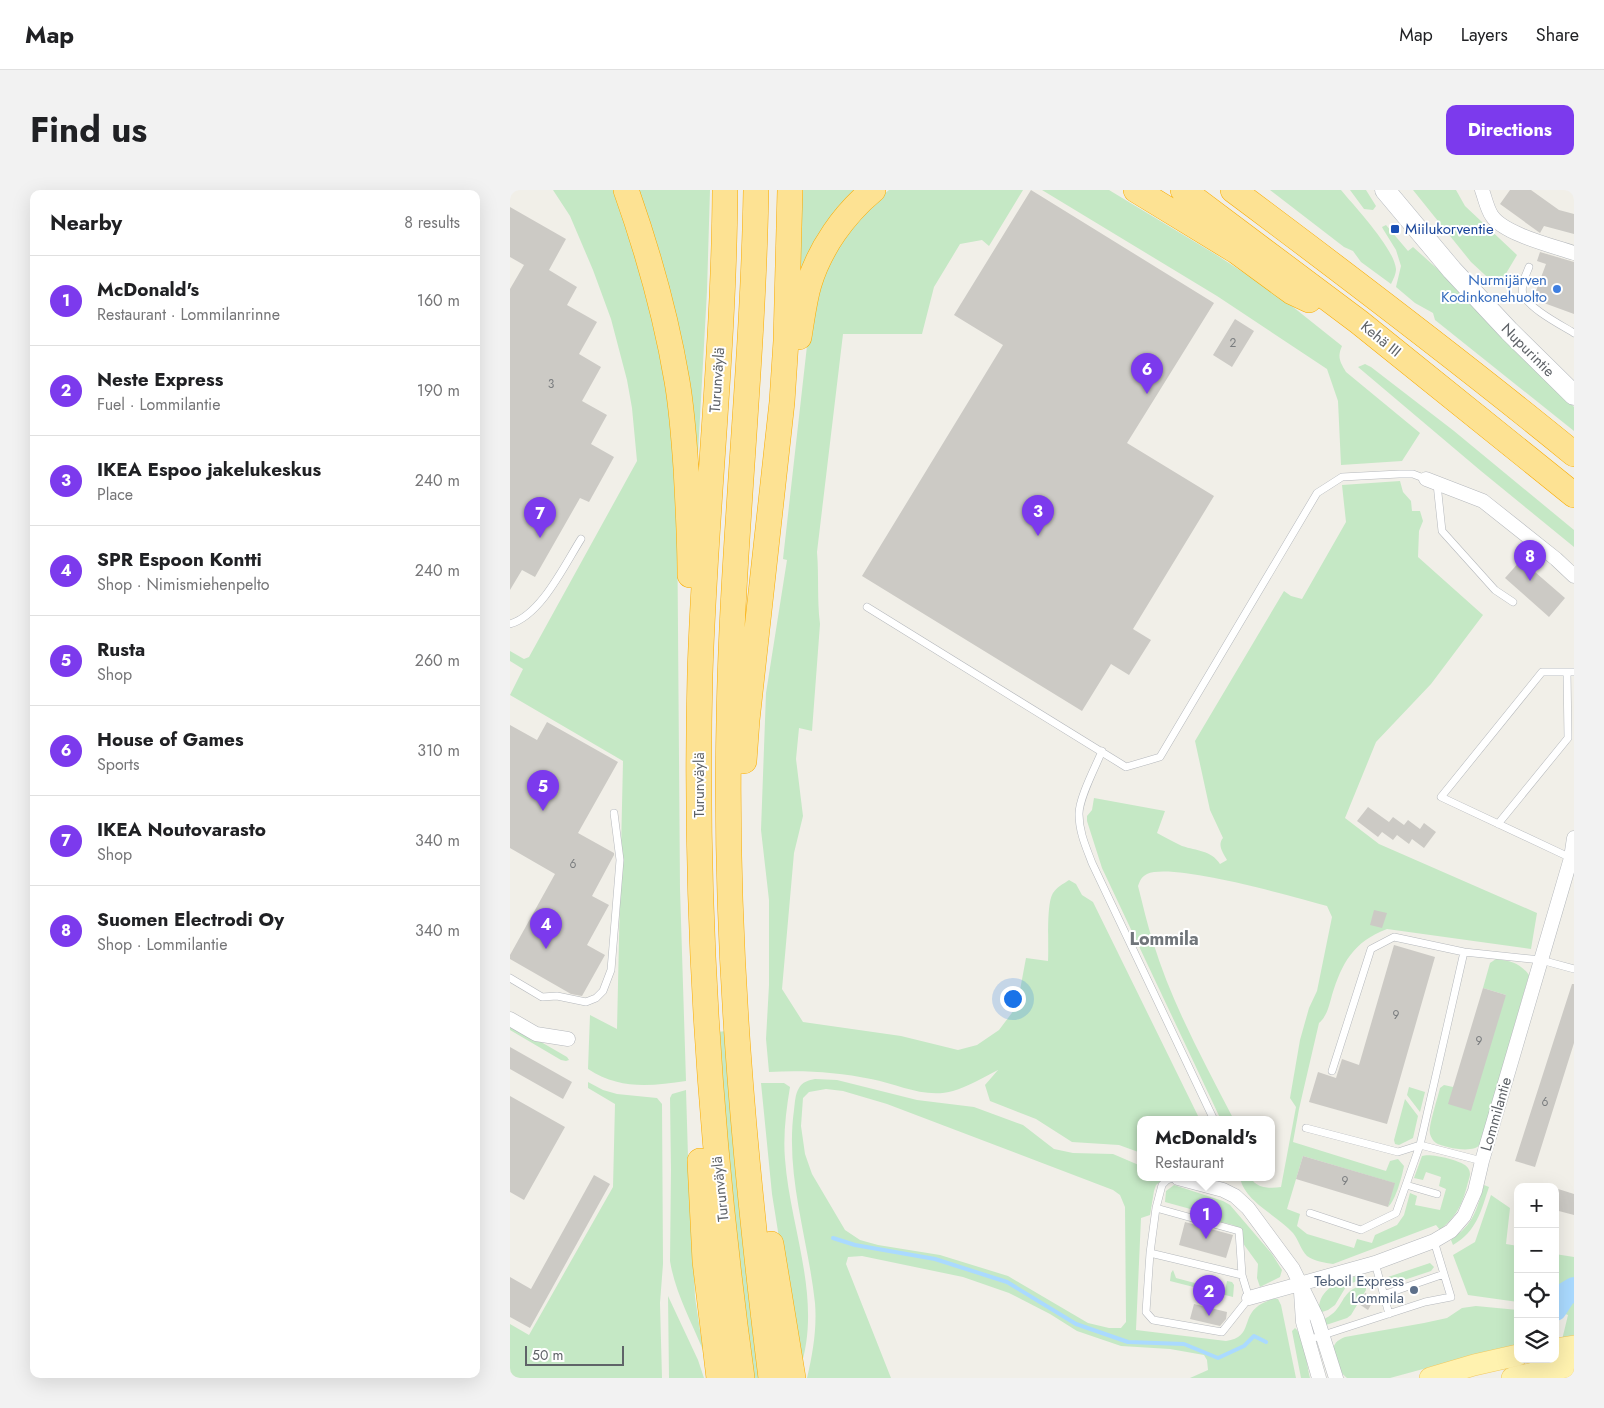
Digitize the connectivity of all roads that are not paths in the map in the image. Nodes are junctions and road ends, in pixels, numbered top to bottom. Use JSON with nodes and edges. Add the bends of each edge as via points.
{"nodes":[{"id":1,"x":626,"y":190,"type":"edge"},
{"id":2,"x":725,"y":190,"type":"edge"},
{"id":3,"x":756,"y":190,"type":"edge"},
{"id":4,"x":790,"y":190,"type":"edge"},
{"id":5,"x":873,"y":190,"type":"edge"},
{"id":6,"x":1136,"y":190,"type":"edge"},
{"id":7,"x":1183,"y":190,"type":"edge"},
{"id":8,"x":1232,"y":190,"type":"edge"},
{"id":9,"x":1257,"y":190,"type":"edge"},
{"id":10,"x":1385,"y":190,"type":"edge"},
{"id":11,"x":1482,"y":190,"type":"edge"},
{"id":12,"x":1574,"y":253,"type":"edge"},
{"id":13,"x":1336,"y":267,"type":"junction"},
{"id":14,"x":1529,"y":267,"type":"dead end"},
{"id":15,"x":1359,"y":322,"type":"junction"},
{"id":16,"x":1574,"y":333,"type":"edge"},
{"id":17,"x":1574,"y":395,"type":"edge"},
{"id":18,"x":782,"y":402,"type":"junction"},
{"id":19,"x":1574,"y":454,"type":"edge"},
{"id":20,"x":1432,"y":481,"type":"junction"},
{"id":21,"x":1574,"y":495,"type":"edge"},
{"id":22,"x":582,"y":539,"type":"dead end"},
{"id":23,"x":1574,"y":576,"type":"edge"},
{"id":24,"x":1514,"y":602,"type":"dead end"},
{"id":25,"x":867,"y":607,"type":"dead end"},
{"id":26,"x":510,"y":624,"type":"edge"},
{"id":27,"x":1570,"y":672,"type":"edge"},
{"id":28,"x":700,"y":675,"type":"junction"},
{"id":29,"x":1102,"y":752,"type":"junction"},
{"id":30,"x":614,"y":813,"type":"dead end"},
{"id":31,"x":1498,"y":824,"type":"junction"},
{"id":32,"x":1574,"y":838,"type":"edge"},
{"id":33,"x":1571,"y":858,"type":"junction"},
{"id":34,"x":731,"y":935,"type":"junction"},
{"id":35,"x":1464,"y":952,"type":"junction"},
{"id":36,"x":1541,"y":960,"type":"junction"},
{"id":37,"x":1574,"y":969,"type":"edge"},
{"id":38,"x":510,"y":978,"type":"edge"},
{"id":39,"x":510,"y":1019,"type":"edge"},
{"id":40,"x":736,"y":1033,"type":"junction"},
{"id":41,"x":706,"y":1037,"type":"junction"},
{"id":42,"x":568,"y":1039,"type":"dead end"},
{"id":43,"x":1332,"y":1071,"type":"dead end"},
{"id":44,"x":1212,"y":1116,"type":"edge"},
{"id":45,"x":1306,"y":1128,"type":"dead end"},
{"id":46,"x":1420,"y":1145,"type":"junction"},
{"id":47,"x":1482,"y":1161,"type":"junction"},
{"id":48,"x":1166,"y":1181,"type":"edge"},
{"id":49,"x":1189,"y":1181,"type":"edge"},
{"id":50,"x":1406,"y":1185,"type":"junction"},
{"id":51,"x":1437,"y":1194,"type":"dead end"},
{"id":52,"x":1156,"y":1208,"type":"junction"},
{"id":53,"x":1310,"y":1213,"type":"dead end"},
{"id":54,"x":1434,"y":1241,"type":"junction"},
{"id":55,"x":1150,"y":1253,"type":"junction"},
{"id":56,"x":1376,"y":1263,"type":"junction"},
{"id":57,"x":1444,"y":1274,"type":"junction"},
{"id":58,"x":1242,"y":1275,"type":"junction"},
{"id":59,"x":1300,"y":1284,"type":"junction"},
{"id":60,"x":1383,"y":1295,"type":"junction"},
{"id":61,"x":1249,"y":1298,"type":"junction"},
{"id":62,"x":1389,"y":1314,"type":"junction"},
{"id":63,"x":1322,"y":1336,"type":"junction"},
{"id":64,"x":1308,"y":1340,"type":"junction"},
{"id":65,"x":1574,"y":1346,"type":"edge"},
{"id":66,"x":1559,"y":1348,"type":"edge"},
{"id":67,"x":1514,"y":1356,"type":"edge"},
{"id":68,"x":1574,"y":1368,"type":"edge"},
{"id":69,"x":719,"y":1378,"type":"edge"},
{"id":70,"x":742,"y":1378,"type":"edge"},
{"id":71,"x":771,"y":1378,"type":"edge"},
{"id":72,"x":793,"y":1378,"type":"edge"},
{"id":73,"x":1319,"y":1378,"type":"edge"},
{"id":74,"x":1336,"y":1378,"type":"edge"},
{"id":75,"x":1430,"y":1378,"type":"edge"},
{"id":76,"x":1512,"y":1378,"type":"edge"}],
"edges":[{"from":1,"to":28,"type":"highway","via":[[655,277],[677,383],[688,512],[690,619]]},
{"from":2,"to":28,"type":"highway","name":"Turunväylä","via":[[722,303]]},
{"from":3,"to":34,"type":"highway","name":"Turunväylä","via":[[729,712]]},
{"from":4,"to":18,"type":"highway"},
{"from":5,"to":18,"type":"highway","via":[[837,228],[817,264],[809,284],[794,365]]},
{"from":6,"to":15,"type":"highway","via":[[1236,251],[1292,292]]},
{"from":7,"to":15,"type":"highway","name":"Kehä III"},
{"from":8,"to":13,"type":"highway","name":"Kehä III"},
{"from":9,"to":13,"type":"highway","via":[[1322,244]]},
{"from":10,"to":17,"type":"main road","name":"Nupurintie","via":[[1452,270]]},
{"from":11,"to":12,"type":"street","via":[[1496,221],[1525,237]]},
{"from":13,"to":19,"type":"highway","name":"Kehä III"},
{"from":14,"to":16,"type":"lane","via":[[1523,282],[1523,294],[1547,317]]},
{"from":15,"to":21,"type":"highway","name":"Kehä III"},
{"from":18,"to":34,"type":"highway","via":[[747,720],[742,786],[742,894]]},
{"from":20,"to":23,"type":"street","via":[[1483,501]]},
{"from":20,"to":24,"type":"lane","via":[[1442,531],[1494,590]]},
{"from":20,"to":29,"type":"lane","via":[[1413,474],[1342,477],[1317,494],[1160,758],[1126,767]]},
{"from":22,"to":26,"type":"lane","via":[[534,610]]},
{"from":25,"to":29,"type":"lane"},
{"from":27,"to":31,"type":"lane","via":[[1568,738]]},
{"from":27,"to":31,"type":"lane","via":[[1542,672],[1441,797]]},
{"from":28,"to":41,"type":"highway","name":"Turunväylä","via":[[700,896]]},
{"from":29,"to":44,"type":"lane","via":[[1081,800],[1082,835],[1092,864]]},
{"from":30,"to":38,"type":"lane","via":[[620,860],[611,970],[603,991],[586,1002],[557,996],[542,997]]},
{"from":31,"to":33,"type":"lane"},
{"from":32,"to":33,"type":"street","name":"Lommilantie"},
{"from":33,"to":36,"type":"street","name":"Lommilantie"},
{"from":34,"to":40,"type":"highway","name":"Turunväylä"},
{"from":35,"to":36,"type":"lane"},
{"from":35,"to":43,"type":"lane","via":[[1394,937],[1371,949]]},
{"from":35,"to":46,"type":"lane"},
{"from":36,"to":37,"type":"lane"},
{"from":36,"to":47,"type":"street","name":"Lommilantie"},
{"from":39,"to":42,"type":"street","via":[[536,1034]]},
{"from":40,"to":71,"type":"highway","name":"Turunväylä"},
{"from":40,"to":72,"type":"highway","via":[[751,1086],[765,1203]]},
{"from":41,"to":69,"type":"highway","via":[[697,1100],[705,1261]]},
{"from":41,"to":70,"type":"highway","name":"Turunväylä","via":[[720,1194]]},
{"from":45,"to":46,"type":"lane","via":[[1398,1152]]},
{"from":46,"to":47,"type":"lane"},
{"from":46,"to":50,"type":"lane"},
{"from":47,"to":54,"type":"street","name":"Lommilantie","via":[[1464,1216],[1450,1231]]},
{"from":48,"to":52,"type":"lane"},
{"from":49,"to":59,"type":"street","via":[[1223,1190],[1240,1199],[1293,1269]]},
{"from":50,"to":51,"type":"lane"},
{"from":50,"to":53,"type":"lane","via":[[1396,1213],[1360,1230]]},
{"from":52,"to":55,"type":"lane"},
{"from":52,"to":58,"type":"lane","via":[[1239,1231]]},
{"from":54,"to":56,"type":"street","name":"Lommilantie"},
{"from":54,"to":57,"type":"lane"},
{"from":55,"to":58,"type":"lane"},
{"from":55,"to":61,"type":"lane","via":[[1146,1312],[1153,1320],[1222,1332]]},
{"from":56,"to":59,"type":"street","name":"Lommilantie"},
{"from":56,"to":60,"type":"lane"},
{"from":57,"to":60,"type":"lane"},
{"from":57,"to":62,"type":"lane","via":[[1451,1297]]},
{"from":58,"to":61,"type":"lane"},
{"from":59,"to":61,"type":"street","name":"Lommilantie"},
{"from":59,"to":63,"type":"street"},
{"from":59,"to":64,"type":"street"},
{"from":60,"to":62,"type":"lane"},
{"from":62,"to":63,"type":"lane"},
{"from":63,"to":64,"type":"lane"},
{"from":63,"to":74,"type":"street"},
{"from":64,"to":73,"type":"street"},
{"from":65,"to":66,"type":"main road"},
{"from":67,"to":75,"type":"main road"},
{"from":68,"to":76,"type":"main road"}]}
